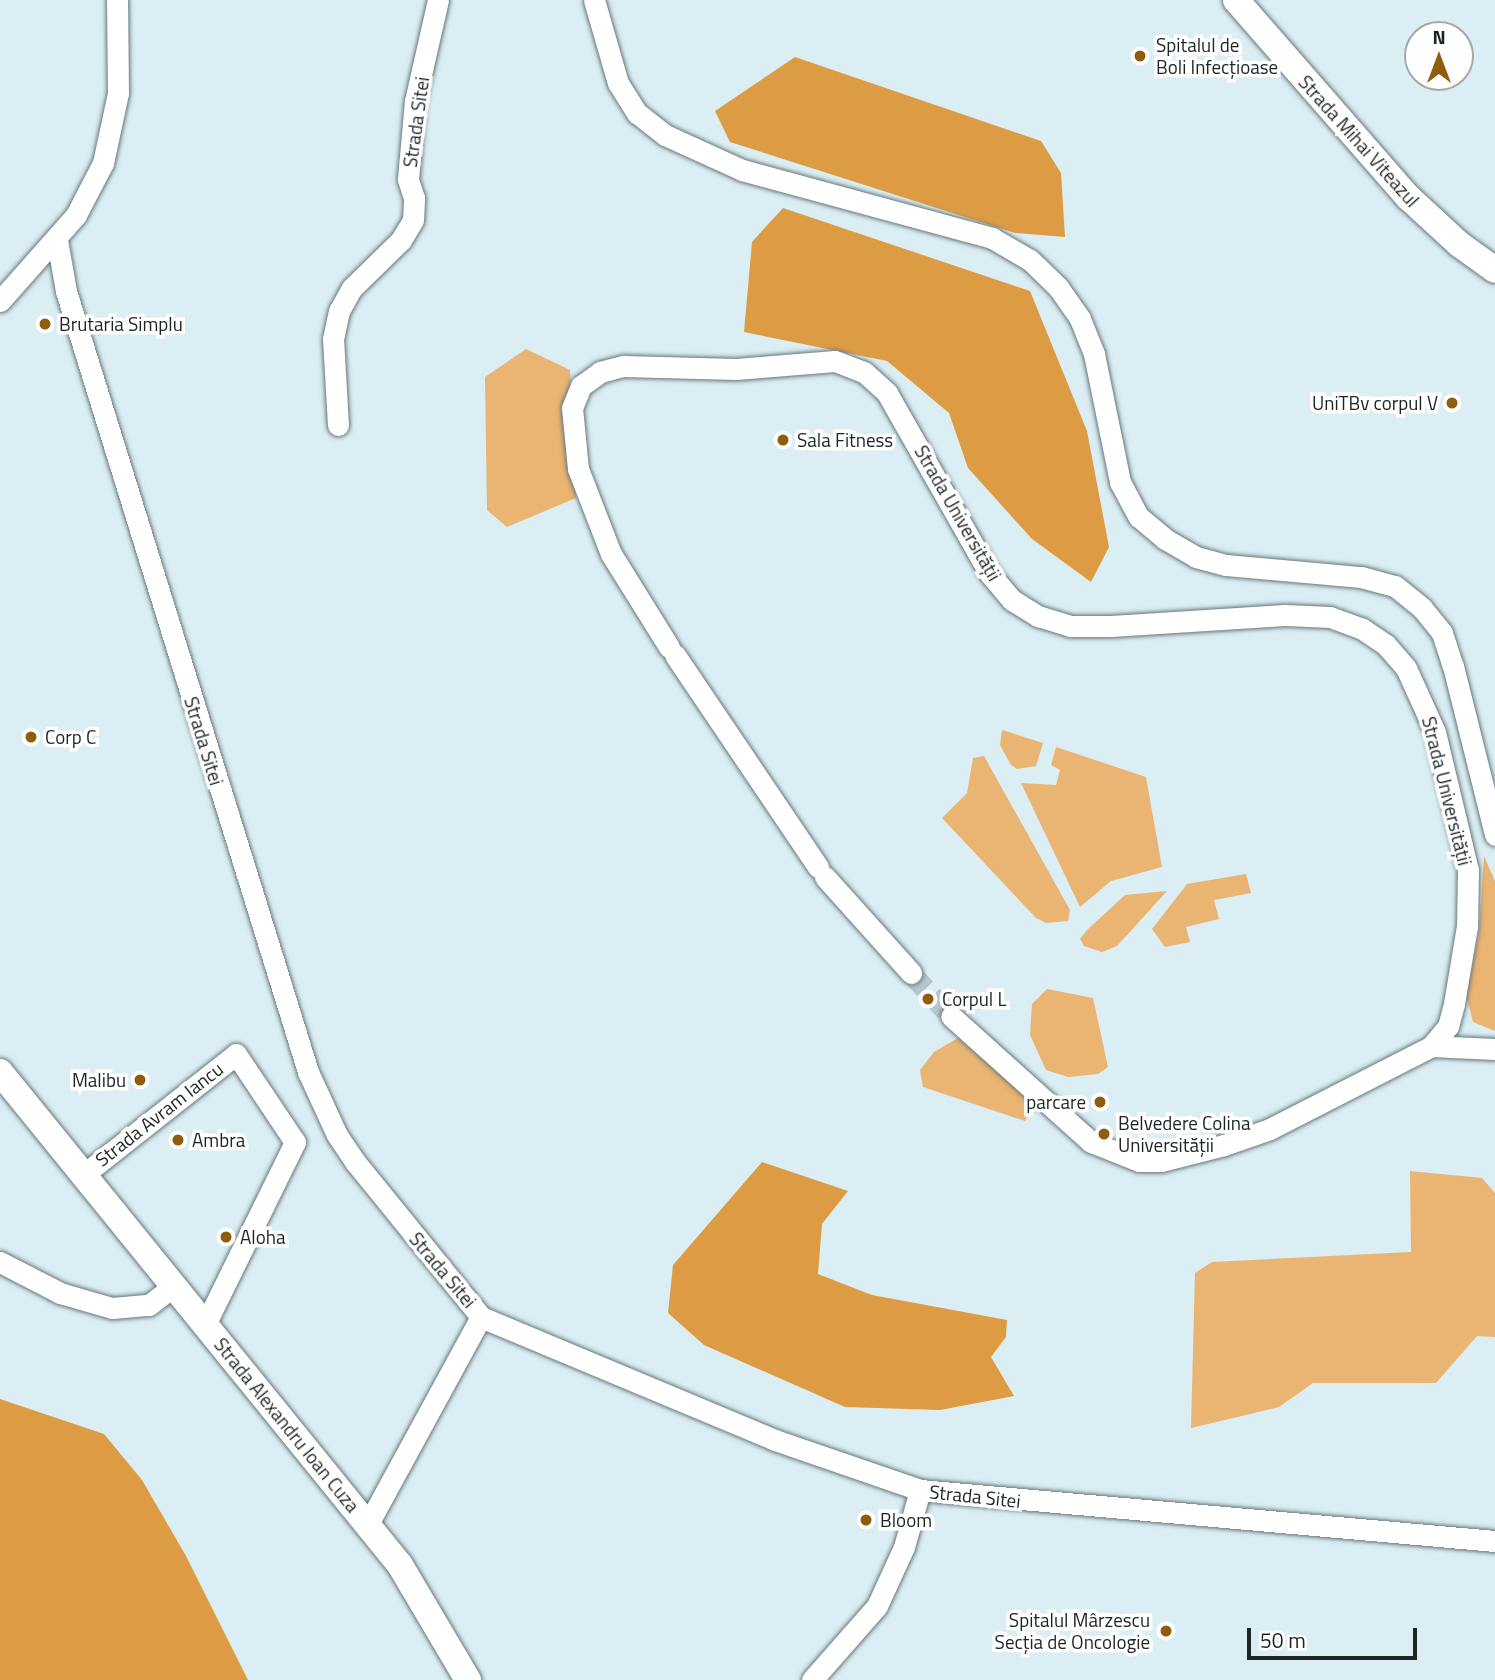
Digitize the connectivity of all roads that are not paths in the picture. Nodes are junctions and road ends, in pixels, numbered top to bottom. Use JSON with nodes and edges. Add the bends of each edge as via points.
{"nodes":[{"id":1,"x":117,"y":0,"type":"edge"},
{"id":2,"x":438,"y":0,"type":"edge"},
{"id":3,"x":594,"y":0,"type":"edge"},
{"id":4,"x":1236,"y":0,"type":"edge"},
{"id":5,"x":57,"y":240,"type":"junction"},
{"id":6,"x":1495,"y":270,"type":"edge"},
{"id":7,"x":0,"y":301,"type":"edge"},
{"id":8,"x":338,"y":425,"type":"dead end"},
{"id":9,"x":1495,"y":835,"type":"edge"},
{"id":10,"x":911,"y":973,"type":"tunnel mouth"},
{"id":11,"x":951,"y":1016,"type":"tunnel mouth"},
{"id":12,"x":1432,"y":1045,"type":"junction"},
{"id":13,"x":1495,"y":1049,"type":"edge"},
{"id":14,"x":236,"y":1054,"type":"joint"},
{"id":15,"x":0,"y":1072,"type":"edge"},
{"id":16,"x":83,"y":1175,"type":"junction"},
{"id":17,"x":0,"y":1262,"type":"edge"},
{"id":18,"x":173,"y":1286,"type":"junction"},
{"id":19,"x":481,"y":1317,"type":"junction"},
{"id":20,"x":205,"y":1325,"type":"junction"},
{"id":21,"x":920,"y":1490,"type":"junction"},
{"id":22,"x":368,"y":1524,"type":"junction"},
{"id":23,"x":1495,"y":1541,"type":"edge"},
{"id":24,"x":468,"y":1680,"type":"edge"},
{"id":25,"x":812,"y":1680,"type":"edge"}],
"edges":[{"from":1,"to":5,"type":"street","via":[[120,59],[112,133],[90,192]]},
{"from":2,"to":8,"type":"street","name":"Strada Sitei","via":[[415,101],[408,179],[414,198],[413,220],[401,240],[352,288],[339,311],[333,339]]},
{"from":3,"to":9,"type":"street","name":"Strada Universității","via":[[618,83],[637,113],[665,135],[742,170],[992,238],[1030,260],[1058,287],[1080,319],[1094,354],[1120,482],[1139,517],[1165,539],[1196,557],[1226,565],[1361,577],[1395,586],[1422,608],[1442,633],[1453,666]]},
{"from":4,"to":6,"type":"street","name":"Strada Mihai Viteazul","via":[[1399,188],[1458,244]]},
{"from":5,"to":7,"type":"street"},
{"from":5,"to":19,"type":"street","name":"Strada Sitei","via":[[66,291],[308,1072],[337,1135],[356,1163]]},
{"from":10,"to":12,"type":"street","name":"Strada Universității","via":[[821,872],[611,554],[578,469],[572,437],[572,408],[581,386],[600,372],[623,366],[736,369],[835,361],[864,372],[887,393],[990,574],[1013,600],[1038,616],[1070,626],[1331,617],[1361,628],[1393,653],[1422,699],[1435,732],[1468,870],[1467,926],[1454,1004],[1448,1026]]},
{"from":11,"to":12,"type":"street","name":"Strada Universității","via":[[1091,1142],[1139,1161],[1161,1161],[1270,1129]]},
{"from":12,"to":13,"type":"street"},
{"from":14,"to":16,"type":"street","name":"Strada Avram Iancu"},
{"from":14,"to":20,"type":"street","name":"Strada Alexandru Ioan Cuza","via":[[295,1142]]},
{"from":15,"to":16,"type":"street","name":"Strada Avram Iancu"},
{"from":16,"to":18,"type":"street","name":"Strada Avram Iancu"},
{"from":17,"to":18,"type":"street","via":[[60,1293],[112,1308],[149,1305]]},
{"from":18,"to":20,"type":"street","name":"Strada Alexandru Ioan Cuza"},
{"from":19,"to":21,"type":"street","name":"Strada Sitei","via":[[775,1440]]},
{"from":19,"to":22,"type":"street","name":"Strada Alexandru Ioan Cuza"},
{"from":20,"to":22,"type":"street","name":"Strada Alexandru Ioan Cuza"},
{"from":21,"to":23,"type":"street","name":"Strada Sitei"},
{"from":21,"to":25,"type":"street","via":[[904,1547],[877,1606]]},
{"from":22,"to":24,"type":"street","name":"Strada Alexandru Ioan Cuza","via":[[425,1602]]}]}
